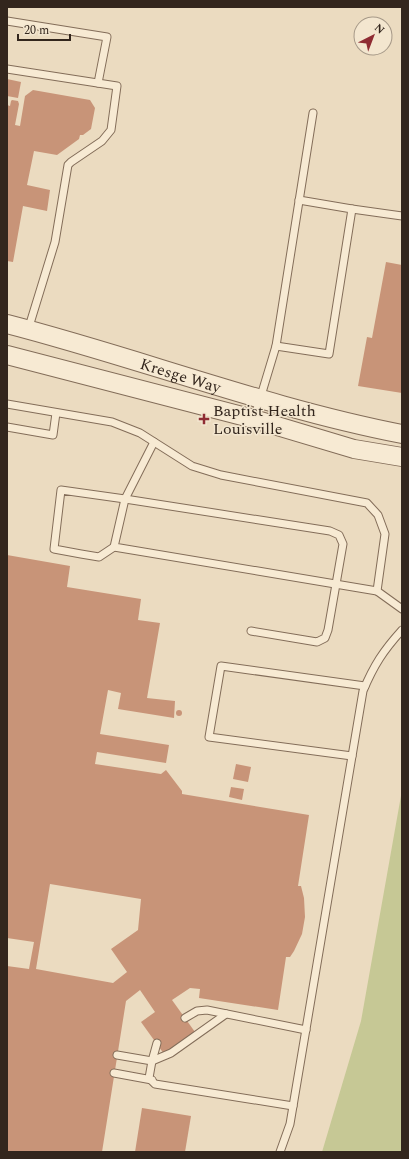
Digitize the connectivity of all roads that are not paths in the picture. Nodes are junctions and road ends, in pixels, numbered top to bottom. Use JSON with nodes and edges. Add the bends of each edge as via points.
{"nodes":[{"id":1,"x":7,"y":21,"type":"edge"},
{"id":2,"x":7,"y":69,"type":"edge"},
{"id":3,"x":98,"y":83,"type":"junction"},
{"id":4,"x":313,"y":113,"type":"dead end"},
{"id":5,"x":299,"y":200,"type":"junction"},
{"id":6,"x":352,"y":209,"type":"junction"},
{"id":7,"x":402,"y":216,"type":"edge"},
{"id":8,"x":7,"y":324,"type":"edge"},
{"id":9,"x":28,"y":330,"type":"junction"},
{"id":10,"x":276,"y":346,"type":"junction"},
{"id":11,"x":7,"y":355,"type":"edge"},
{"id":12,"x":261,"y":399,"type":"junction"},
{"id":13,"x":7,"y":404,"type":"edge"},
{"id":14,"x":56,"y":413,"type":"junction"},
{"id":15,"x":254,"y":419,"type":"junction"},
{"id":16,"x":7,"y":427,"type":"edge"},
{"id":17,"x":402,"y":434,"type":"edge"},
{"id":18,"x":154,"y":442,"type":"junction"},
{"id":19,"x":402,"y":457,"type":"edge"},
{"id":20,"x":125,"y":499,"type":"junction"},
{"id":21,"x":114,"y":547,"type":"junction"},
{"id":22,"x":336,"y":584,"type":"junction"},
{"id":23,"x":377,"y":591,"type":"junction"},
{"id":24,"x":402,"y":609,"type":"edge"},
{"id":25,"x":402,"y":630,"type":"edge"},
{"id":26,"x":251,"y":631,"type":"dead end"},
{"id":27,"x":365,"y":686,"type":"junction"},
{"id":28,"x":352,"y":756,"type":"junction"},
{"id":29,"x":226,"y":1014,"type":"junction"},
{"id":30,"x":185,"y":1018,"type":"dead end"},
{"id":31,"x":306,"y":1030,"type":"junction"},
{"id":32,"x":157,"y":1043,"type":"dead end"},
{"id":33,"x":117,"y":1055,"type":"dead end"},
{"id":34,"x":152,"y":1062,"type":"junction"},
{"id":35,"x":114,"y":1073,"type":"dead end"},
{"id":36,"x":152,"y":1080,"type":"junction"},
{"id":37,"x":293,"y":1106,"type":"junction"},
{"id":38,"x":280,"y":1152,"type":"edge"}],
"edges":[{"from":1,"to":3,"type":"lane","via":[[107,37]]},
{"from":2,"to":3,"type":"lane"},
{"from":3,"to":9,"type":"lane","via":[[117,86],[112,130],[68,166],[55,242]]},
{"from":4,"to":5,"type":"lane"},
{"from":5,"to":6,"type":"lane"},
{"from":5,"to":10,"type":"lane"},
{"from":6,"to":7,"type":"lane"},
{"from":6,"to":10,"type":"lane","via":[[329,354]]},
{"from":8,"to":9,"type":"street","name":"Kresge Way"},
{"from":9,"to":12,"type":"street","name":"Kresge Way"},
{"from":10,"to":12,"type":"lane"},
{"from":11,"to":15,"type":"street","name":"Kresge Way"},
{"from":12,"to":15,"type":"lane"},
{"from":12,"to":17,"type":"street","name":"Kresge Way","via":[[360,426]]},
{"from":13,"to":14,"type":"lane"},
{"from":14,"to":16,"type":"lane","via":[[53,435]]},
{"from":14,"to":18,"type":"lane","via":[[112,422],[140,433]]},
{"from":15,"to":19,"type":"street","name":"Kresge Way","via":[[354,449]]},
{"from":18,"to":20,"type":"lane"},
{"from":18,"to":23,"type":"lane","via":[[192,466],[221,475],[367,503],[378,515],[385,534]]},
{"from":20,"to":21,"type":"lane"},
{"from":20,"to":21,"type":"lane","via":[[61,490],[54,549],[99,556]]},
{"from":20,"to":22,"type":"lane","via":[[330,531],[340,535],[343,544]]},
{"from":21,"to":22,"type":"lane"},
{"from":22,"to":23,"type":"lane"},
{"from":22,"to":26,"type":"lane","via":[[328,630],[324,638],[317,642]]},
{"from":23,"to":24,"type":"lane"},
{"from":25,"to":27,"type":"lane","via":[[375,664]]},
{"from":27,"to":28,"type":"lane"},
{"from":27,"to":28,"type":"lane","via":[[221,666],[209,736]]},
{"from":28,"to":31,"type":"lane"},
{"from":29,"to":30,"type":"lane","via":[[207,1010],[197,1011]]},
{"from":29,"to":31,"type":"lane"},
{"from":29,"to":34,"type":"lane","via":[[171,1053]]},
{"from":31,"to":37,"type":"lane"},
{"from":32,"to":34,"type":"lane"},
{"from":33,"to":34,"type":"lane"},
{"from":34,"to":36,"type":"lane","via":[[149,1078]]},
{"from":35,"to":36,"type":"lane"},
{"from":36,"to":37,"type":"lane","via":[[155,1084]]},
{"from":37,"to":38,"type":"lane","via":[[290,1124]]}]}
